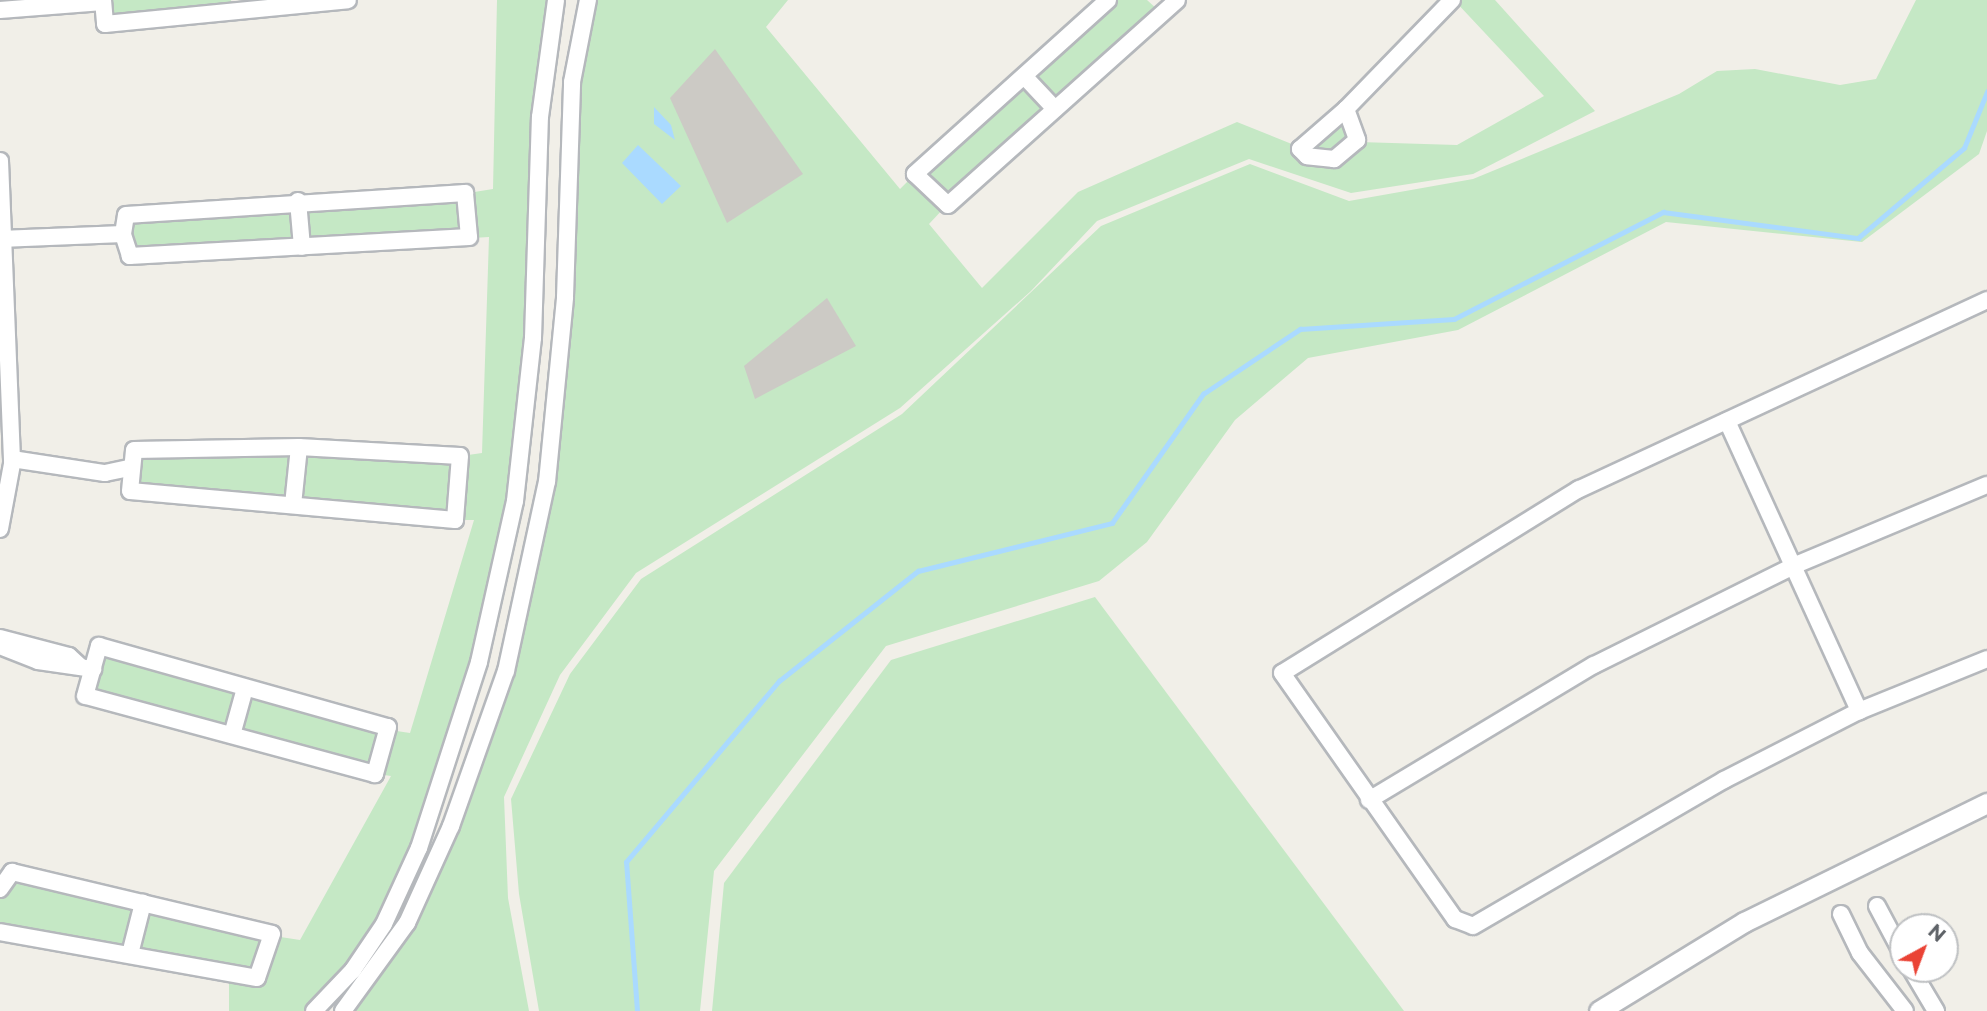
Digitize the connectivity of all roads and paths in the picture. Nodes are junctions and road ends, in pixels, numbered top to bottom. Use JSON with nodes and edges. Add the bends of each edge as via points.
{"nodes":[{"id":1,"x":348,"y":0,"type":"edge"},
{"id":2,"x":556,"y":0,"type":"edge"},
{"id":3,"x":588,"y":0,"type":"edge"},
{"id":4,"x":1108,"y":0,"type":"edge"},
{"id":5,"x":1452,"y":0,"type":"edge"},
{"id":6,"x":103,"y":1,"type":"edge"},
{"id":7,"x":1167,"y":3,"type":"edge"},
{"id":8,"x":234,"y":6,"type":"edge"},
{"id":9,"x":0,"y":10,"type":"edge"},
{"id":10,"x":1024,"y":76,"type":"junction"},
{"id":11,"x":1055,"y":108,"type":"junction"},
{"id":12,"x":1346,"y":108,"type":"dead end"},
{"id":13,"x":0,"y":161,"type":"edge"},
{"id":14,"x":298,"y":201,"type":"junction"},
{"id":15,"x":123,"y":234,"type":"junction"},
{"id":16,"x":3,"y":238,"type":"edge"},
{"id":17,"x":302,"y":247,"type":"junction"},
{"id":18,"x":1987,"y":300,"type":"edge"},
{"id":19,"x":1727,"y":421,"type":"junction"},
{"id":20,"x":299,"y":447,"type":"junction"},
{"id":21,"x":8,"y":467,"type":"edge"},
{"id":22,"x":124,"y":469,"type":"junction"},
{"id":23,"x":1987,"y":485,"type":"edge"},
{"id":24,"x":293,"y":505,"type":"junction"},
{"id":25,"x":0,"y":529,"type":"edge"},
{"id":26,"x":1793,"y":566,"type":"junction"},
{"id":27,"x":0,"y":638,"type":"edge"},
{"id":28,"x":0,"y":646,"type":"edge"},
{"id":29,"x":1987,"y":659,"type":"edge"},
{"id":30,"x":87,"y":668,"type":"junction"},
{"id":31,"x":245,"y":688,"type":"junction"},
{"id":32,"x":1859,"y":711,"type":"junction"},
{"id":33,"x":232,"y":735,"type":"junction"},
{"id":34,"x":1369,"y":800,"type":"junction"},
{"id":35,"x":1987,"y":803,"type":"edge"},
{"id":36,"x":419,"y":848,"type":"junction"},
{"id":37,"x":437,"y":855,"type":"junction"},
{"id":38,"x":0,"y":889,"type":"edge"},
{"id":39,"x":143,"y":903,"type":"junction"},
{"id":40,"x":1877,"y":906,"type":"dead end"},
{"id":41,"x":1841,"y":914,"type":"dead end"},
{"id":42,"x":1889,"y":929,"type":"edge"},
{"id":43,"x":0,"y":932,"type":"edge"},
{"id":44,"x":130,"y":954,"type":"junction"},
{"id":45,"x":1919,"y":983,"type":"edge"},
{"id":46,"x":314,"y":1011,"type":"edge"},
{"id":47,"x":343,"y":1011,"type":"edge"},
{"id":48,"x":1599,"y":1011,"type":"edge"},
{"id":49,"x":1905,"y":1011,"type":"edge"},
{"id":50,"x":1936,"y":1011,"type":"edge"}],
"edges":[{"from":1,"to":8,"type":"street"},
{"from":2,"to":36,"type":"street","via":[[540,117],[533,338],[515,501],[479,662]]},
{"from":3,"to":37,"type":"street","via":[[572,82],[565,297],[547,482],[506,671]]},
{"from":4,"to":10,"type":"street"},
{"from":5,"to":12,"type":"street"},
{"from":6,"to":8,"type":"street","via":[[105,24]]},
{"from":6,"to":9,"type":"street"},
{"from":7,"to":11,"type":"street"},
{"from":10,"to":11,"type":"street"},
{"from":10,"to":11,"type":"street","via":[[915,174],[948,205]]},
{"from":13,"to":16,"type":"street"},
{"from":14,"to":15,"type":"street","via":[[125,215]]},
{"from":14,"to":17,"type":"street"},
{"from":14,"to":17,"type":"street","via":[[465,193],[469,237]]},
{"from":15,"to":16,"type":"street"},
{"from":15,"to":17,"type":"street","via":[[130,256]]},
{"from":16,"to":21,"type":"street"},
{"from":18,"to":19,"type":"street"},
{"from":19,"to":26,"type":"street"},
{"from":19,"to":34,"type":"street","via":[[1579,489],[1284,668],[1283,680]]},
{"from":20,"to":22,"type":"street","via":[[134,450]]},
{"from":20,"to":24,"type":"street"},
{"from":20,"to":24,"type":"street","via":[[460,456],[455,520]]},
{"from":21,"to":22,"type":"street","via":[[50,457]]},
{"from":21,"to":25,"type":"street"},
{"from":22,"to":24,"type":"street","via":[[130,491]]},
{"from":23,"to":26,"type":"street"},
{"from":26,"to":32,"type":"street"},
{"from":26,"to":34,"type":"street","via":[[1594,665]]},
{"from":27,"to":30,"type":"street","via":[[69,656]]},
{"from":28,"to":30,"type":"street","via":[[38,661]]},
{"from":29,"to":32,"type":"street"},
{"from":30,"to":31,"type":"street","via":[[99,646]]},
{"from":30,"to":33,"type":"street","via":[[85,696]]},
{"from":31,"to":33,"type":"street"},
{"from":31,"to":33,"type":"street","via":[[388,727],[375,774]]},
{"from":32,"to":34,"type":"street","via":[[1473,926],[1455,919]]},
{"from":35,"to":48,"type":"street","via":[[1744,922]]},
{"from":36,"to":37,"type":"street"},
{"from":36,"to":46,"type":"street","via":[[370,949]]},
{"from":37,"to":47,"type":"street","via":[[383,962]]},
{"from":38,"to":39,"type":"street","via":[[12,872]]},
{"from":39,"to":44,"type":"street"},
{"from":39,"to":44,"type":"street","via":[[272,934],[257,978]]},
{"from":40,"to":42,"type":"street"},
{"from":41,"to":49,"type":"street","via":[[1860,953]]},
{"from":43,"to":44,"type":"street"},
{"from":45,"to":50,"type":"street"}]}
